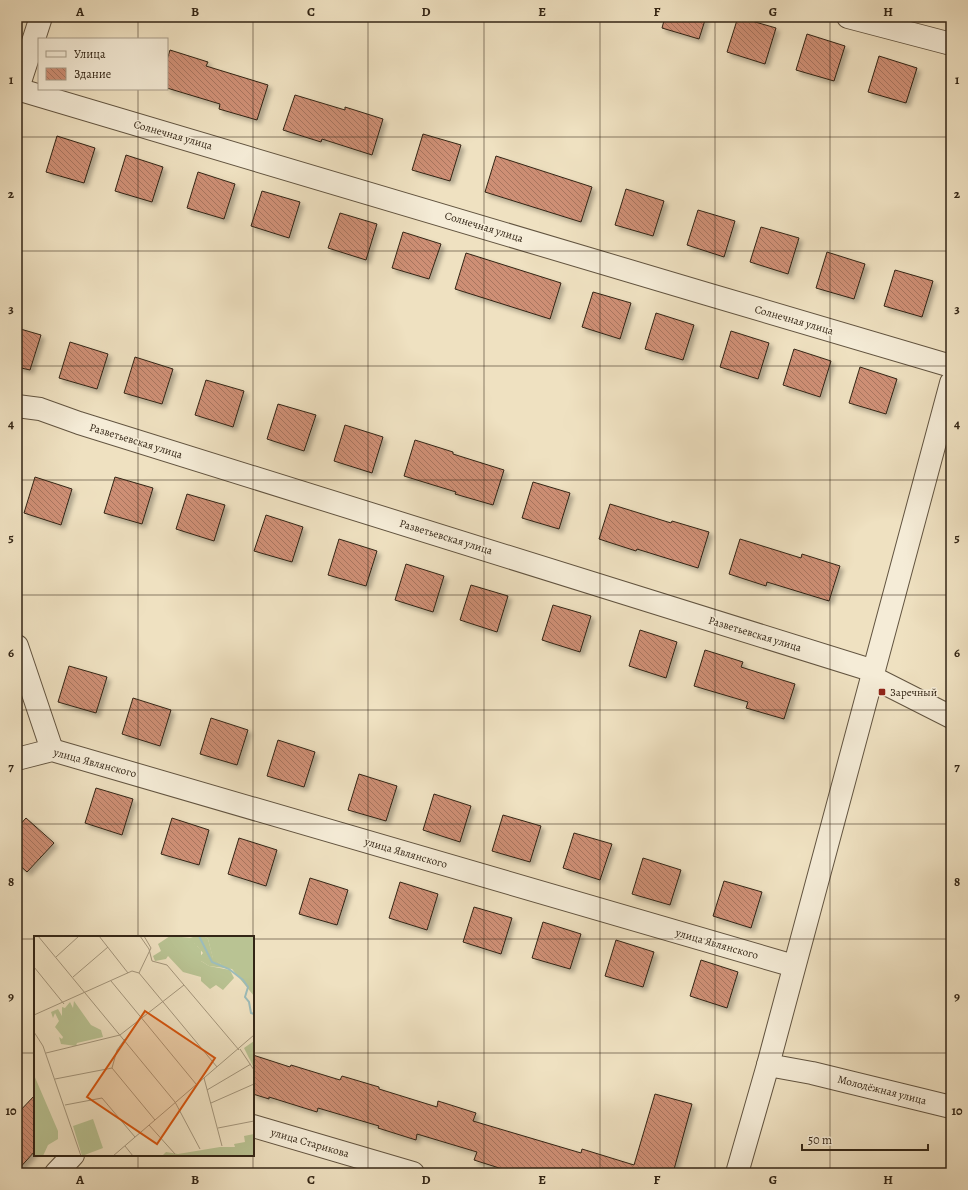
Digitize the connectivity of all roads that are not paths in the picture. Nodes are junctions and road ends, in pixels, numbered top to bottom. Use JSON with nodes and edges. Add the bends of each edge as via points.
{"nodes":[{"id":1,"x":41,"y":17,"type":"edge"},
{"id":2,"x":848,"y":17,"type":"edge"},
{"id":3,"x":951,"y":44,"type":"edge"},
{"id":4,"x":17,"y":89,"type":"edge"},
{"id":5,"x":951,"y":366,"type":"edge"},
{"id":6,"x":951,"y":383,"type":"edge"},
{"id":7,"x":17,"y":406,"type":"edge"},
{"id":8,"x":17,"y":646,"type":"edge"},
{"id":9,"x":873,"y":674,"type":"junction"},
{"id":10,"x":951,"y":717,"type":"edge"},
{"id":11,"x":52,"y":750,"type":"junction"},
{"id":12,"x":17,"y":759,"type":"edge"},
{"id":13,"x":794,"y":966,"type":"junction"},
{"id":14,"x":768,"y":1065,"type":"junction"},
{"id":15,"x":951,"y":1107,"type":"edge"},
{"id":16,"x":254,"y":1126,"type":"edge"},
{"id":17,"x":72,"y":1156,"type":"edge"},
{"id":18,"x":56,"y":1173,"type":"edge"},
{"id":19,"x":413,"y":1173,"type":"edge"},
{"id":20,"x":737,"y":1173,"type":"edge"}],
"edges":[{"from":1,"to":4,"type":"street"},
{"from":2,"to":3,"type":"street"},
{"from":4,"to":5,"type":"street","name":"Солнечная улица"},
{"from":6,"to":9,"type":"street"},
{"from":7,"to":9,"type":"street","name":"Разветьевская улица","via":[[40,409]]},
{"from":8,"to":11,"type":"street"},
{"from":9,"to":10,"type":"street","name":"Разветьевская улица"},
{"from":9,"to":13,"type":"street"},
{"from":11,"to":12,"type":"street","name":"улица Являнского"},
{"from":11,"to":13,"type":"street","name":"улица Являнского"},
{"from":13,"to":14,"type":"street"},
{"from":14,"to":15,"type":"street","name":"Молодёжная улица","via":[[812,1073]]},
{"from":14,"to":20,"type":"street"},
{"from":16,"to":19,"type":"street","name":"улица Старикова"},
{"from":17,"to":18,"type":"street"}]}
